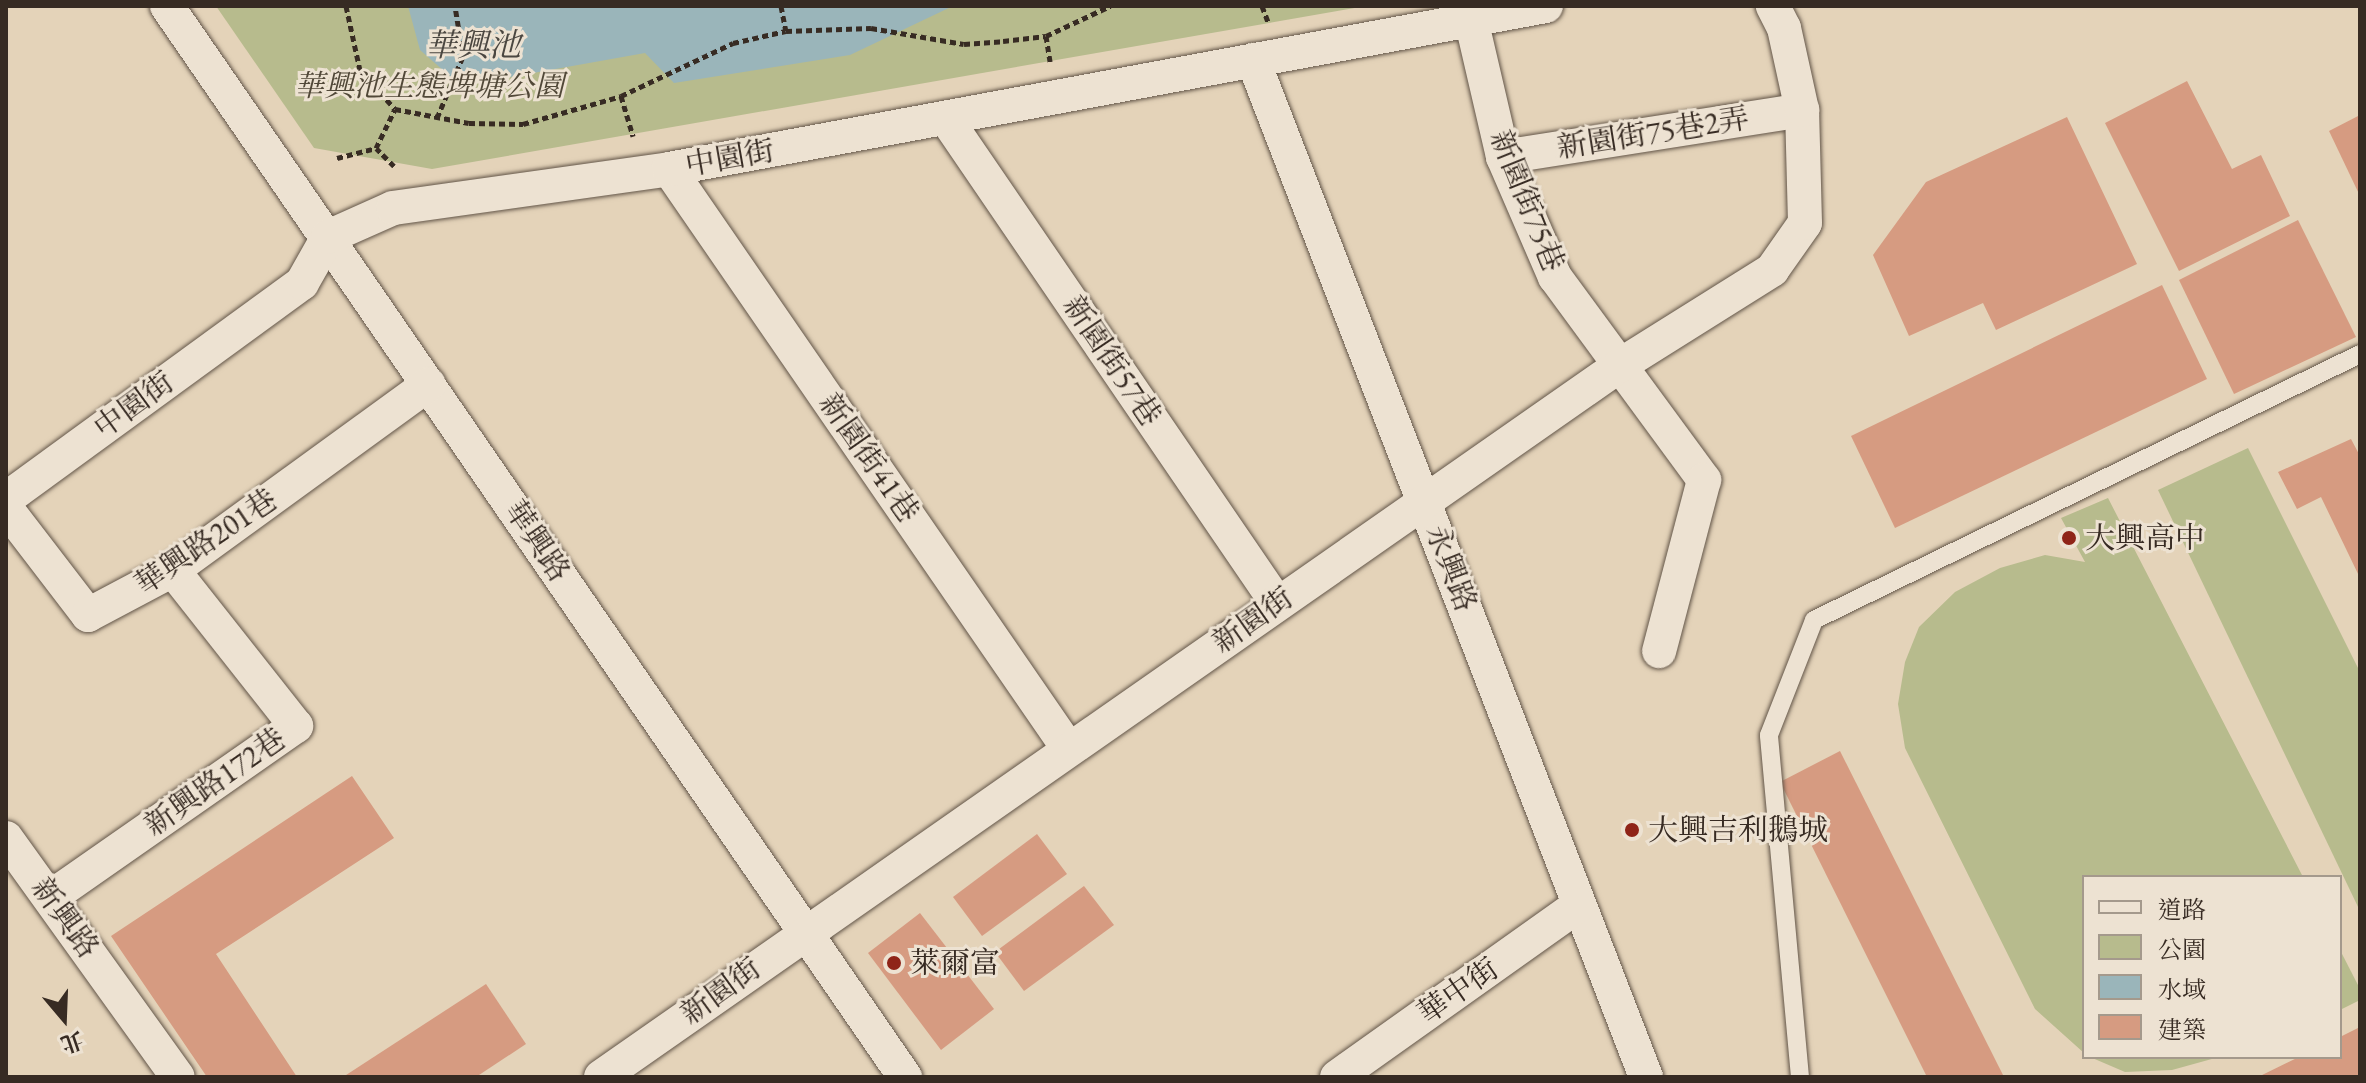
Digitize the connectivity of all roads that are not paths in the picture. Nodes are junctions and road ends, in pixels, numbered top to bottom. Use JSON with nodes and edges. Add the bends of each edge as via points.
{"nodes":[{"id":1,"x":167,"y":6,"type":"edge"},
{"id":2,"x":1546,"y":6,"type":"edge"},
{"id":3,"x":1773,"y":6,"type":"edge"},
{"id":4,"x":1471,"y":19,"type":"junction"},
{"id":5,"x":1253,"y":60,"type":"junction"},
{"id":6,"x":1802,"y":110,"type":"junction"},
{"id":7,"x":947,"y":120,"type":"junction"},
{"id":8,"x":1503,"y":157,"type":"junction"},
{"id":9,"x":669,"y":169,"type":"junction"},
{"id":10,"x":328,"y":237,"type":"junction"},
{"id":11,"x":2360,"y":354,"type":"edge"},
{"id":12,"x":1619,"y":366,"type":"junction"},
{"id":13,"x":429,"y":384,"type":"junction"},
{"id":14,"x":6,"y":499,"type":"edge"},
{"id":15,"x":1425,"y":500,"type":"junction"},
{"id":16,"x":6,"y":508,"type":"edge"},
{"id":17,"x":173,"y":570,"type":"junction"},
{"id":18,"x":1277,"y":603,"type":"junction"},
{"id":19,"x":1659,"y":651,"type":"dead end"},
{"id":20,"x":1068,"y":748,"type":"junction"},
{"id":21,"x":6,"y":838,"type":"edge"},
{"id":22,"x":51,"y":897,"type":"junction"},
{"id":23,"x":1579,"y":905,"type":"junction"},
{"id":24,"x":805,"y":930,"type":"junction"},
{"id":25,"x":178,"y":1077,"type":"edge"},
{"id":26,"x":601,"y":1077,"type":"edge"},
{"id":27,"x":905,"y":1077,"type":"edge"},
{"id":28,"x":1337,"y":1077,"type":"edge"},
{"id":29,"x":1646,"y":1077,"type":"edge"},
{"id":30,"x":1800,"y":1077,"type":"edge"}],
"edges":[{"from":1,"to":10,"type":"street","name":"華興路"},
{"from":2,"to":4,"type":"street","name":"中園街"},
{"from":3,"to":6,"type":"street","via":[[1784,28]]},
{"from":4,"to":5,"type":"street","name":"中園街"},
{"from":4,"to":8,"type":"street","name":"新園街75巷"},
{"from":5,"to":7,"type":"street","name":"中園街"},
{"from":5,"to":15,"type":"street","name":"永興路"},
{"from":6,"to":8,"type":"street","name":"新園街75巷2弄"},
{"from":6,"to":12,"type":"street","name":"新園街","via":[[1805,223],[1772,270]]},
{"from":7,"to":9,"type":"street","name":"中園街"},
{"from":7,"to":18,"type":"street","name":"新園街57巷"},
{"from":8,"to":12,"type":"street","name":"新園街75巷","via":[[1555,277]]},
{"from":9,"to":10,"type":"street","name":"中園街","via":[[393,208]]},
{"from":9,"to":20,"type":"street","name":"新園街41巷"},
{"from":10,"to":13,"type":"street","name":"華興路"},
{"from":10,"to":14,"type":"street","name":"中園街","via":[[302,283]]},
{"from":11,"to":30,"type":"lane","via":[[1814,620],[1769,735]]},
{"from":12,"to":15,"type":"street","name":"新園街"},
{"from":12,"to":19,"type":"street","name":"新園街75巷","via":[[1704,480]]},
{"from":13,"to":17,"type":"street","name":"華興路201巷"},
{"from":13,"to":24,"type":"street","name":"華興路"},
{"from":15,"to":18,"type":"street","name":"新園街"},
{"from":15,"to":23,"type":"street","name":"永興路"},
{"from":16,"to":17,"type":"street","name":"華興路201巷","via":[[88,615]]},
{"from":17,"to":22,"type":"street","name":"新興路172巷","via":[[296,726]]},
{"from":18,"to":20,"type":"street","name":"新園街"},
{"from":20,"to":24,"type":"street","name":"新園街"},
{"from":21,"to":22,"type":"street","name":"新興路"},
{"from":22,"to":25,"type":"street","name":"新興路"},
{"from":23,"to":28,"type":"street","name":"華中街"},
{"from":23,"to":29,"type":"street","name":"永興路"},
{"from":24,"to":26,"type":"street","name":"新園街"},
{"from":24,"to":27,"type":"street","name":"華興路"}]}
